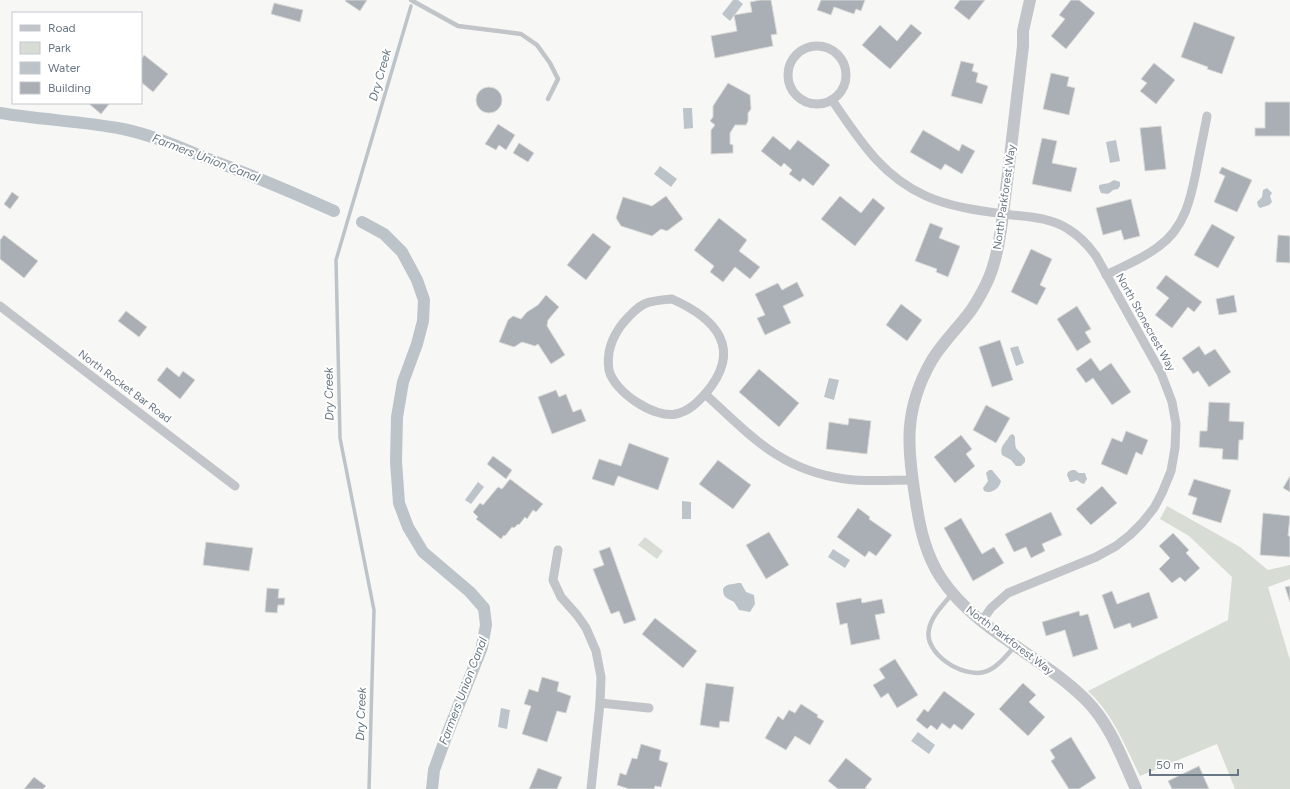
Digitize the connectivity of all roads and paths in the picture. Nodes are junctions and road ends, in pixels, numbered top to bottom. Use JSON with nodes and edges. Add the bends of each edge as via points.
{"nodes":[{"id":1,"x":411,"y":0,"type":"edge"},
{"id":2,"x":1030,"y":0,"type":"edge"},
{"id":3,"x":548,"y":99,"type":"dead end"},
{"id":4,"x":832,"y":100,"type":"junction"},
{"id":5,"x":1207,"y":116,"type":"dead end"},
{"id":6,"x":1003,"y":214,"type":"junction"},
{"id":7,"x":1106,"y":275,"type":"junction"},
{"id":8,"x":0,"y":306,"type":"edge"},
{"id":9,"x":705,"y":394,"type":"junction"},
{"id":10,"x":912,"y":480,"type":"junction"},
{"id":11,"x":235,"y":486,"type":"dead end"},
{"id":12,"x":558,"y":550,"type":"dead end"},
{"id":13,"x":952,"y":594,"type":"junction"},
{"id":14,"x":982,"y":621,"type":"junction"},
{"id":15,"x":1016,"y":646,"type":"junction"},
{"id":16,"x":600,"y":703,"type":"junction"},
{"id":17,"x":649,"y":708,"type":"dead end"},
{"id":18,"x":591,"y":789,"type":"edge"},
{"id":19,"x":1136,"y":789,"type":"edge"}],
"edges":[{"from":1,"to":3,"type":"lane","via":[[458,26],[521,34],[537,45],[558,79]]},
{"from":2,"to":6,"type":"street","name":"North Parkforest Way","via":[[1023,31]]},
{"from":4,"to":4,"type":"street","via":[[823,104],[809,103],[797,96],[791,88],[789,74],[792,60],[807,48],[826,47],[841,58],[846,76],[844,86]]},
{"from":4,"to":6,"type":"street","name":"North Stonecrest Way","via":[[872,156],[902,183],[945,203]]},
{"from":5,"to":7,"type":"street","via":[[1192,194],[1182,220],[1159,247]]},
{"from":6,"to":7,"type":"street","name":"North Stonecrest Way","via":[[1042,219],[1067,228],[1088,245]]},
{"from":6,"to":10,"type":"street","name":"North Parkforest Way","via":[[999,245],[985,287],[933,358],[916,394],[908,437]]},
{"from":7,"to":14,"type":"street","name":"North Stonecrest Way","via":[[1161,373],[1172,402],[1176,424],[1171,471],[1154,508],[1142,523],[1116,546],[1096,557],[1008,593],[991,608]]},
{"from":8,"to":11,"type":"street","name":"North Rocket Bar Road"},
{"from":9,"to":9,"type":"street","via":[[692,407],[675,414],[657,413],[641,406],[620,389],[610,372],[608,350],[616,332],[634,310],[649,300],[672,299],[690,307],[708,320],[721,338],[724,360],[716,379]]},
{"from":9,"to":10,"type":"street","via":[[755,440],[775,455],[799,467],[846,479]]},
{"from":10,"to":13,"type":"street","name":"North Parkforest Way","via":[[925,546],[940,577]]},
{"from":12,"to":16,"type":"street","via":[[553,580],[561,597],[586,628],[596,651],[601,677]]},
{"from":13,"to":14,"type":"street","name":"North Parkforest Way"},
{"from":13,"to":15,"type":"lane","via":[[932,620],[928,630],[936,653],[947,662],[963,671],[983,672],[999,663]]},
{"from":14,"to":15,"type":"street","name":"North Parkforest Way"},
{"from":15,"to":19,"type":"street","name":"North Parkforest Way","via":[[1068,684],[1098,714],[1116,743]]},
{"from":16,"to":17,"type":"street"},
{"from":16,"to":18,"type":"street"}]}
